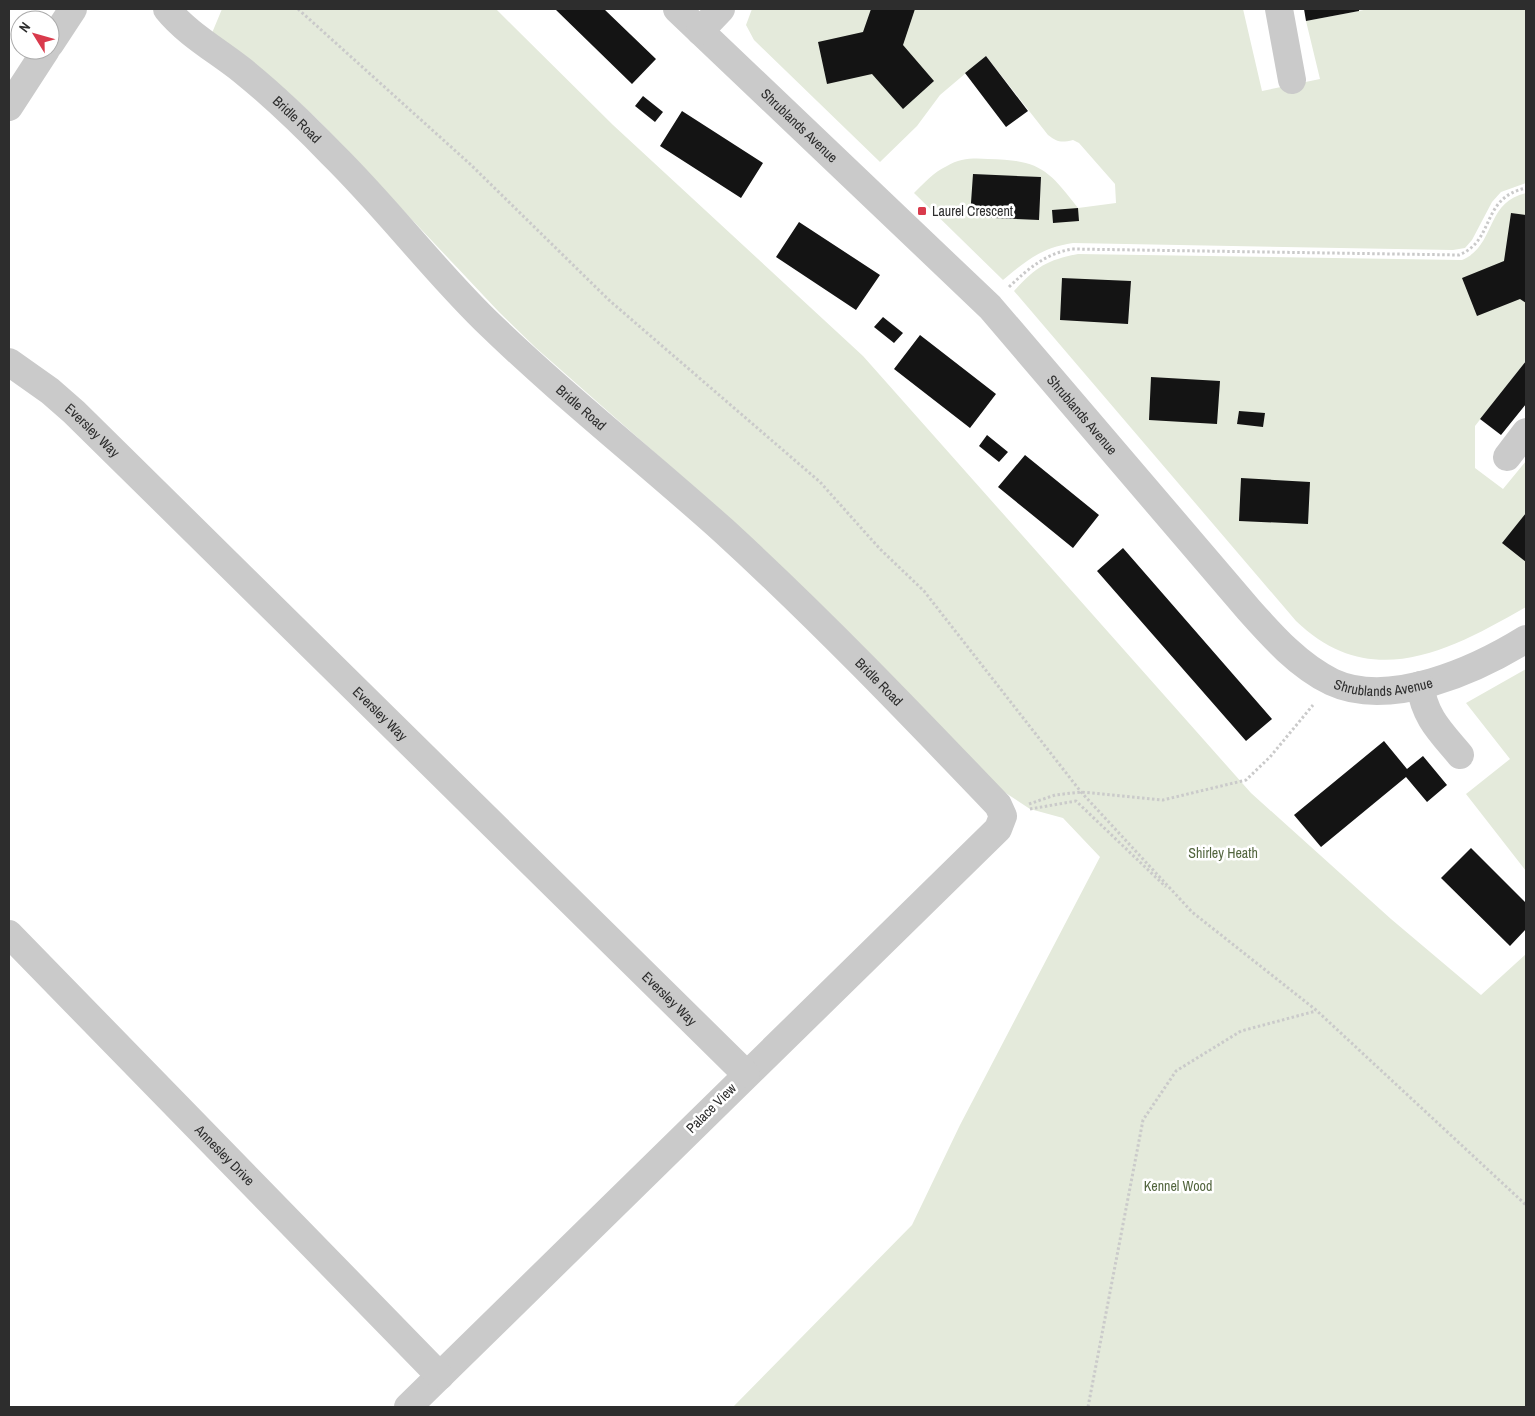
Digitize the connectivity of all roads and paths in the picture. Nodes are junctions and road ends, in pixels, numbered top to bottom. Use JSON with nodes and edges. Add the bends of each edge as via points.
{"nodes":[{"id":1,"x":73,"y":9,"type":"edge"},
{"id":2,"x":167,"y":9,"type":"edge"},
{"id":3,"x":298,"y":9,"type":"edge"},
{"id":4,"x":677,"y":9,"type":"edge"},
{"id":5,"x":721,"y":9,"type":"edge"},
{"id":6,"x":1279,"y":9,"type":"edge"},
{"id":7,"x":60,"y":29,"type":"edge"},
{"id":8,"x":700,"y":31,"type":"junction"},
{"id":9,"x":40,"y":60,"type":"edge"},
{"id":10,"x":1292,"y":80,"type":"dead end"},
{"id":11,"x":9,"y":107,"type":"edge"},
{"id":12,"x":1526,"y":188,"type":"edge"},
{"id":13,"x":990,"y":307,"type":"junction"},
{"id":14,"x":9,"y":362,"type":"edge"},
{"id":15,"x":1526,"y":432,"type":"edge"},
{"id":16,"x":1507,"y":456,"type":"dead end"},
{"id":17,"x":1526,"y":639,"type":"edge"},
{"id":18,"x":1332,"y":682,"type":"junction"},
{"id":19,"x":1420,"y":685,"type":"junction"},
{"id":20,"x":1460,"y":755,"type":"dead end"},
{"id":21,"x":1081,"y":792,"type":"junction"},
{"id":22,"x":998,"y":805,"type":"joint"},
{"id":23,"x":1025,"y":805,"type":"dead end"},
{"id":24,"x":1030,"y":809,"type":"dead end"},
{"id":25,"x":1192,"y":912,"type":"junction"},
{"id":26,"x":9,"y":934,"type":"edge"},
{"id":27,"x":1316,"y":1010,"type":"junction"},
{"id":28,"x":746,"y":1074,"type":"junction"},
{"id":29,"x":1526,"y":1205,"type":"edge"},
{"id":30,"x":440,"y":1376,"type":"junction"},
{"id":31,"x":408,"y":1407,"type":"edge"},
{"id":32,"x":1088,"y":1407,"type":"edge"}],
"edges":[{"from":1,"to":7,"type":"street"},
{"from":2,"to":22,"type":"street","name":"Bridle Road","via":[[308,129],[483,318],[725,533],[908,711]]},
{"from":3,"to":21,"type":"path","via":[[470,164],[610,301],[820,482],[880,549],[924,591]]},
{"from":4,"to":8,"type":"street","name":"Shrublands Avenue"},
{"from":5,"to":8,"type":"street"},
{"from":6,"to":10,"type":"street"},
{"from":8,"to":13,"type":"street","name":"Shrublands Avenue"},
{"from":9,"to":11,"type":"street"},
{"from":12,"to":13,"type":"path","via":[[1505,195],[1496,204],[1479,240],[1470,250],[1459,255],[1072,249],[1041,259]]},
{"from":13,"to":18,"type":"street","name":"Shrublands Avenue","via":[[1272,636]]},
{"from":14,"to":28,"type":"street","name":"Eversley Way","via":[[50,390],[74,412]]},
{"from":15,"to":16,"type":"street"},
{"from":17,"to":19,"type":"street","name":"Shrublands Avenue","via":[[1469,670]]},
{"from":18,"to":19,"type":"street","name":"Shrublands Avenue","via":[[1374,690]]},
{"from":18,"to":21,"type":"path","via":[[1270,757],[1246,780],[1163,800]]},
{"from":19,"to":20,"type":"street","via":[[1423,706]]},
{"from":21,"to":23,"type":"path","via":[[1055,795]]},
{"from":21,"to":25,"type":"path"},
{"from":22,"to":28,"type":"street","name":"Palace View","via":[[1003,816],[998,829]]},
{"from":24,"to":25,"type":"path","via":[[1076,801]]},
{"from":25,"to":27,"type":"path"},
{"from":26,"to":30,"type":"street","name":"Annesley Drive"},
{"from":27,"to":29,"type":"path"},
{"from":27,"to":32,"type":"path","via":[[1241,1031],[1176,1071],[1143,1120]]},
{"from":28,"to":30,"type":"street","name":"Palace View"},
{"from":30,"to":31,"type":"street","name":"Palace View"}]}
